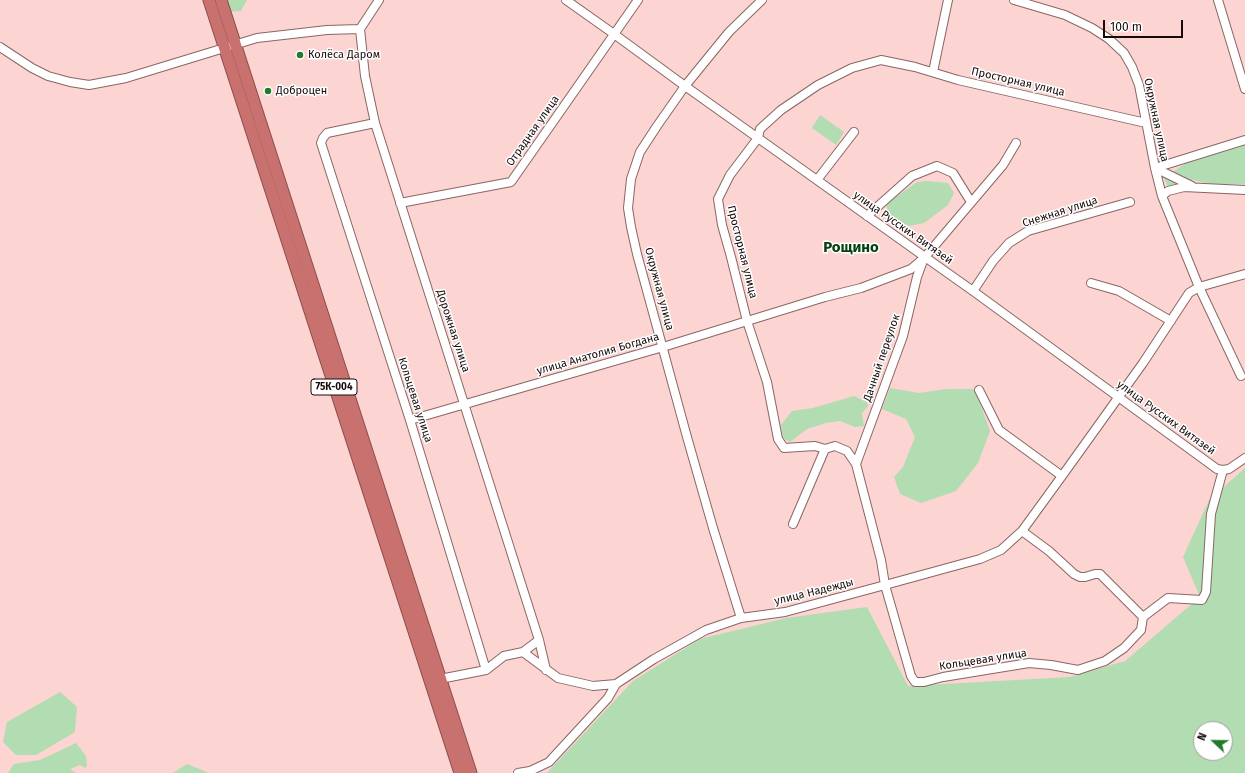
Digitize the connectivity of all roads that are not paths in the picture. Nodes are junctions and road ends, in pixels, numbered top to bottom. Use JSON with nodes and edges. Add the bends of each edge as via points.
{"nodes":[{"id":1,"x":209,"y":0,"type":"edge"},
{"id":2,"x":221,"y":0,"type":"edge"},
{"id":3,"x":379,"y":0,"type":"edge"},
{"id":4,"x":566,"y":0,"type":"edge"},
{"id":5,"x":638,"y":0,"type":"edge"},
{"id":6,"x":762,"y":0,"type":"edge"},
{"id":7,"x":948,"y":0,"type":"edge"},
{"id":8,"x":1014,"y":0,"type":"edge"},
{"id":9,"x":1218,"y":0,"type":"edge"},
{"id":10,"x":360,"y":29,"type":"junction"},
{"id":11,"x":614,"y":34,"type":"junction"},
{"id":12,"x":230,"y":46,"type":"junction"},
{"id":13,"x":0,"y":48,"type":"edge"},
{"id":14,"x":933,"y":72,"type":"junction"},
{"id":15,"x":685,"y":86,"type":"junction"},
{"id":16,"x":1245,"y":89,"type":"edge"},
{"id":17,"x":375,"y":123,"type":"junction"},
{"id":18,"x":1146,"y":123,"type":"junction"},
{"id":19,"x":854,"y":132,"type":"dead end"},
{"id":20,"x":758,"y":138,"type":"junction"},
{"id":21,"x":1245,"y":140,"type":"edge"},
{"id":22,"x":1016,"y":143,"type":"dead end"},
{"id":23,"x":1155,"y":168,"type":"junction"},
{"id":24,"x":817,"y":180,"type":"junction"},
{"id":25,"x":1193,"y":187,"type":"junction"},
{"id":26,"x":1245,"y":190,"type":"edge"},
{"id":27,"x":1162,"y":196,"type":"junction"},
{"id":28,"x":971,"y":202,"type":"junction"},
{"id":29,"x":1130,"y":202,"type":"dead end"},
{"id":30,"x":400,"y":203,"type":"junction"},
{"id":31,"x":868,"y":216,"type":"junction"},
{"id":32,"x":925,"y":257,"type":"junction"},
{"id":33,"x":1245,"y":274,"type":"edge"},
{"id":34,"x":1091,"y":283,"type":"dead end"},
{"id":35,"x":1199,"y":287,"type":"junction"},
{"id":36,"x":973,"y":291,"type":"junction"},
{"id":37,"x":747,"y":321,"type":"junction"},
{"id":38,"x":1171,"y":322,"type":"junction"},
{"id":39,"x":663,"y":347,"type":"junction"},
{"id":40,"x":1241,"y":376,"type":"dead end"},
{"id":41,"x":979,"y":390,"type":"dead end"},
{"id":42,"x":1118,"y":397,"type":"junction"},
{"id":43,"x":464,"y":404,"type":"junction"},
{"id":44,"x":410,"y":420,"type":"junction"},
{"id":45,"x":824,"y":449,"type":"junction"},
{"id":46,"x":1245,"y":458,"type":"edge"},
{"id":47,"x":856,"y":464,"type":"junction"},
{"id":48,"x":1226,"y":469,"type":"junction"},
{"id":49,"x":1062,"y":476,"type":"junction"},
{"id":50,"x":793,"y":524,"type":"dead end"},
{"id":51,"x":1022,"y":531,"type":"junction"},
{"id":52,"x":886,"y":585,"type":"junction"},
{"id":53,"x":1143,"y":617,"type":"junction"},
{"id":54,"x":741,"y":618,"type":"junction"},
{"id":55,"x":539,"y":640,"type":"junction"},
{"id":56,"x":523,"y":652,"type":"junction"},
{"id":57,"x":486,"y":670,"type":"junction"},
{"id":58,"x":546,"y":670,"type":"junction"},
{"id":59,"x":440,"y":679,"type":"junction"},
{"id":60,"x":915,"y":682,"type":"joint"},
{"id":61,"x":616,"y":684,"type":"junction"},
{"id":62,"x":460,"y":773,"type":"edge"},
{"id":63,"x":471,"y":773,"type":"edge"},
{"id":64,"x":518,"y":773,"type":"edge"}],
"edges":[{"from":1,"to":12,"type":"highway","number":"75К-004"},
{"from":2,"to":12,"type":"highway","number":"75К-004"},
{"from":3,"to":10,"type":"street"},
{"from":4,"to":11,"type":"street","name":"улица Русских Витязей"},
{"from":5,"to":11,"type":"street","name":"Отрадная улица"},
{"from":6,"to":15,"type":"street","name":"Окружная улица","via":[[729,32]]},
{"from":7,"to":14,"type":"street"},
{"from":8,"to":18,"type":"street","name":"Окружная улица","via":[[1065,15],[1109,39],[1124,53],[1132,67],[1139,84]]},
{"from":9,"to":16,"type":"street"},
{"from":10,"to":12,"type":"street","via":[[279,34]]},
{"from":10,"to":17,"type":"street","name":"Дорожная улица","via":[[365,76]]},
{"from":11,"to":15,"type":"street","name":"улица Русских Витязей"},
{"from":11,"to":30,"type":"street","name":"Отрадная улица","via":[[511,182]]},
{"from":12,"to":13,"type":"street","via":[[126,78],[89,85],[48,76]]},
{"from":12,"to":59,"type":"highway","number":"75К-004"},
{"from":12,"to":62,"type":"highway","number":"75К-004"},
{"from":14,"to":18,"type":"street","name":"Просторная улица"},
{"from":14,"to":20,"type":"street","name":"Просторная улица","via":[[881,60],[852,68],[818,85],[781,110],[760,129]]},
{"from":15,"to":20,"type":"street","name":"улица Русских Витязей"},
{"from":15,"to":39,"type":"street","name":"Окружная улица","via":[[640,152],[631,179],[628,208],[637,254]]},
{"from":17,"to":30,"type":"street","name":"Дорожная улица"},
{"from":17,"to":44,"type":"street","name":"Кольцевая улица","via":[[327,133],[321,143]]},
{"from":18,"to":23,"type":"street","name":"Окружная улица"},
{"from":19,"to":24,"type":"street"},
{"from":20,"to":24,"type":"street","name":"улица Русских Витязей"},
{"from":20,"to":37,"type":"street","name":"Просторная улица","via":[[730,175],[718,199],[722,225]]},
{"from":21,"to":23,"type":"street"},
{"from":22,"to":28,"type":"street","via":[[1004,165]]},
{"from":23,"to":25,"type":"street"},
{"from":23,"to":27,"type":"street","name":"Окружная улица"},
{"from":24,"to":31,"type":"street","name":"улица Русских Витязей"},
{"from":25,"to":26,"type":"street"},
{"from":25,"to":27,"type":"street","via":[[1168,191]]},
{"from":27,"to":35,"type":"street","name":"Окружная улица"},
{"from":28,"to":31,"type":"street","via":[[953,173],[937,166],[912,176]]},
{"from":28,"to":32,"type":"street"},
{"from":29,"to":36,"type":"street","name":"Снежная улица","via":[[1028,231],[1009,243]]},
{"from":30,"to":43,"type":"street","name":"Дорожная улица"},
{"from":31,"to":32,"type":"street","name":"улица Русских Витязей"},
{"from":32,"to":36,"type":"street","name":"улица Русских Витязей"},
{"from":32,"to":37,"type":"street","name":"улица Анатолия Богдана","via":[[911,269],[861,288]]},
{"from":32,"to":47,"type":"street","name":"Дачный переулок","via":[[917,277],[903,336]]},
{"from":33,"to":35,"type":"street","name":"улица Надежды"},
{"from":34,"to":38,"type":"street","via":[[1119,291]]},
{"from":35,"to":38,"type":"street","name":"улица Надежды","via":[[1189,293]]},
{"from":35,"to":40,"type":"street"},
{"from":36,"to":42,"type":"street","name":"улица Русских Витязей"},
{"from":37,"to":39,"type":"street","name":"улица Анатолия Богдана"},
{"from":37,"to":45,"type":"street","name":"Просторная улица","via":[[767,382],[778,439],[784,448],[815,446]]},
{"from":38,"to":42,"type":"street","name":"улица Надежды"},
{"from":39,"to":43,"type":"street","name":"улица Анатолия Богдана"},
{"from":39,"to":54,"type":"street","name":"Окружная улица","via":[[686,437]]},
{"from":41,"to":49,"type":"street","via":[[999,430]]},
{"from":42,"to":48,"type":"street","name":"улица Русских Витязей","via":[[1217,469]]},
{"from":42,"to":49,"type":"street","name":"улица Надежды"},
{"from":43,"to":44,"type":"street","name":"улица Анатолия Богдана"},
{"from":43,"to":55,"type":"street","name":"Дорожная улица"},
{"from":44,"to":57,"type":"street","name":"Кольцевая улица"},
{"from":45,"to":47,"type":"street","name":"Просторная улица","via":[[835,446],[847,451]]},
{"from":45,"to":50,"type":"street"},
{"from":46,"to":48,"type":"street"},
{"from":47,"to":52,"type":"street","name":"Просторная улица"},
{"from":48,"to":53,"type":"street","via":[[1211,514],[1206,592],[1202,600],[1168,598]]},
{"from":49,"to":51,"type":"street","name":"улица Надежды"},
{"from":51,"to":52,"type":"street","name":"улица Надежды","via":[[1001,550]]},
{"from":51,"to":53,"type":"street","via":[[1074,574],[1085,577],[1100,574]]},
{"from":52,"to":54,"type":"street","name":"улица Надежды","via":[[785,612]]},
{"from":52,"to":60,"type":"street","name":"Просторная улица","via":[[911,676]]},
{"from":53,"to":60,"type":"street","name":"Кольцевая улица","via":[[1141,630],[1124,648],[1105,661],[1078,670],[1029,663]]},
{"from":54,"to":61,"type":"street","name":"улица Надежды","via":[[706,630]]},
{"from":55,"to":56,"type":"street"},
{"from":55,"to":58,"type":"street","name":"Дорожная улица"},
{"from":56,"to":57,"type":"street","via":[[504,656]]},
{"from":56,"to":58,"type":"street","name":"улица Надежды"},
{"from":57,"to":59,"type":"street"},
{"from":58,"to":61,"type":"street","name":"улица Надежды","via":[[558,678],[593,686]]},
{"from":59,"to":63,"type":"highway","number":"75К-004"},
{"from":61,"to":64,"type":"street","name":"улица Надежды","via":[[608,698],[549,762],[530,771]]}]}
